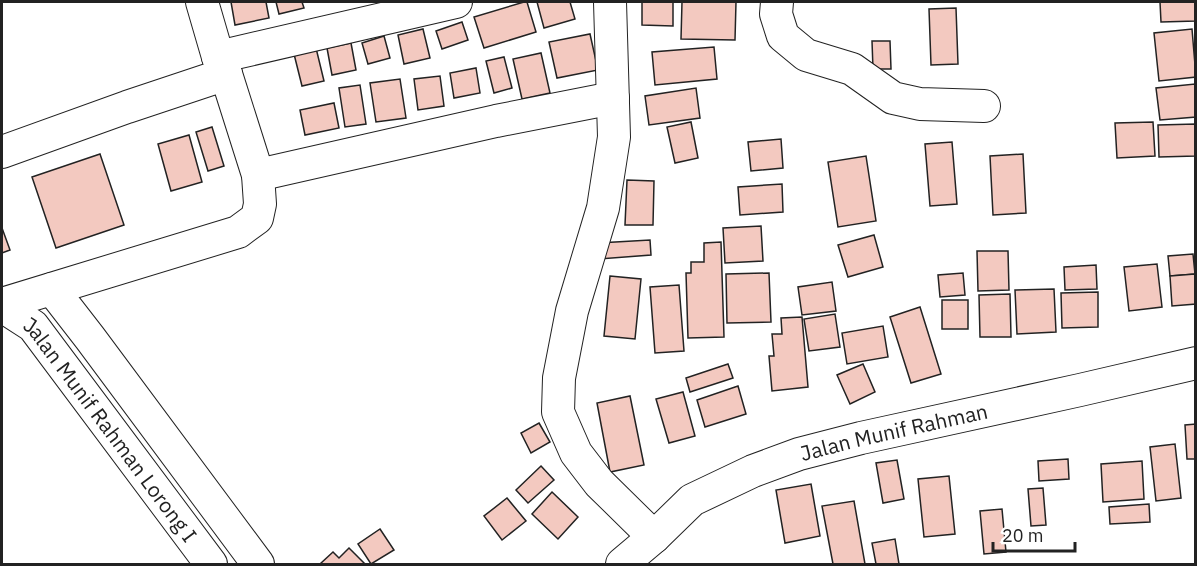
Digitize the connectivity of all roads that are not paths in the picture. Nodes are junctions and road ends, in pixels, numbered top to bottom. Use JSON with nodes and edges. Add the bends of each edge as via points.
{"nodes":[{"id":1,"x":202,"y":2,"type":"edge"},
{"id":2,"x":456,"y":2,"type":"edge"},
{"id":3,"x":610,"y":2,"type":"edge"},
{"id":4,"x":777,"y":2,"type":"edge"},
{"id":5,"x":222,"y":66,"type":"junction"},
{"id":6,"x":613,"y":98,"type":"junction"},
{"id":7,"x":984,"y":106,"type":"dead end"},
{"id":8,"x":2,"y":152,"type":"edge"},
{"id":9,"x":258,"y":175,"type":"junction"},
{"id":10,"x":52,"y":289,"type":"junction"},
{"id":11,"x":2,"y":305,"type":"edge"},
{"id":12,"x":1196,"y":363,"type":"edge"},
{"id":13,"x":654,"y":537,"type":"junction"},
{"id":14,"x":211,"y":564,"type":"edge"},
{"id":15,"x":258,"y":564,"type":"edge"},
{"id":16,"x":622,"y":564,"type":"edge"}],
"edges":[{"from":1,"to":5,"type":"street"},
{"from":2,"to":5,"type":"street"},
{"from":3,"to":6,"type":"street"},
{"from":4,"to":7,"type":"street","via":[[776,14],[783,36],[806,55],[852,69],[893,98],[920,104]]},
{"from":5,"to":8,"type":"street","via":[[127,107]]},
{"from":5,"to":9,"type":"street"},
{"from":6,"to":9,"type":"street"},
{"from":6,"to":13,"type":"street","via":[[614,137],[603,208],[572,311],[559,378],[558,412],[576,453],[599,483]]},
{"from":9,"to":10,"type":"street","via":[[257,218],[238,232]]},
{"from":10,"to":11,"type":"street"},
{"from":10,"to":15,"type":"street"},
{"from":11,"to":14,"type":"street","name":"Jalan Munif Rahman Lorong I","via":[[33,326]]},
{"from":12,"to":13,"type":"street","name":"Jalan Munif Rahman","via":[[799,454],[692,500]]},
{"from":13,"to":16,"type":"street","name":"Jalan Munif Rahman"}]}
